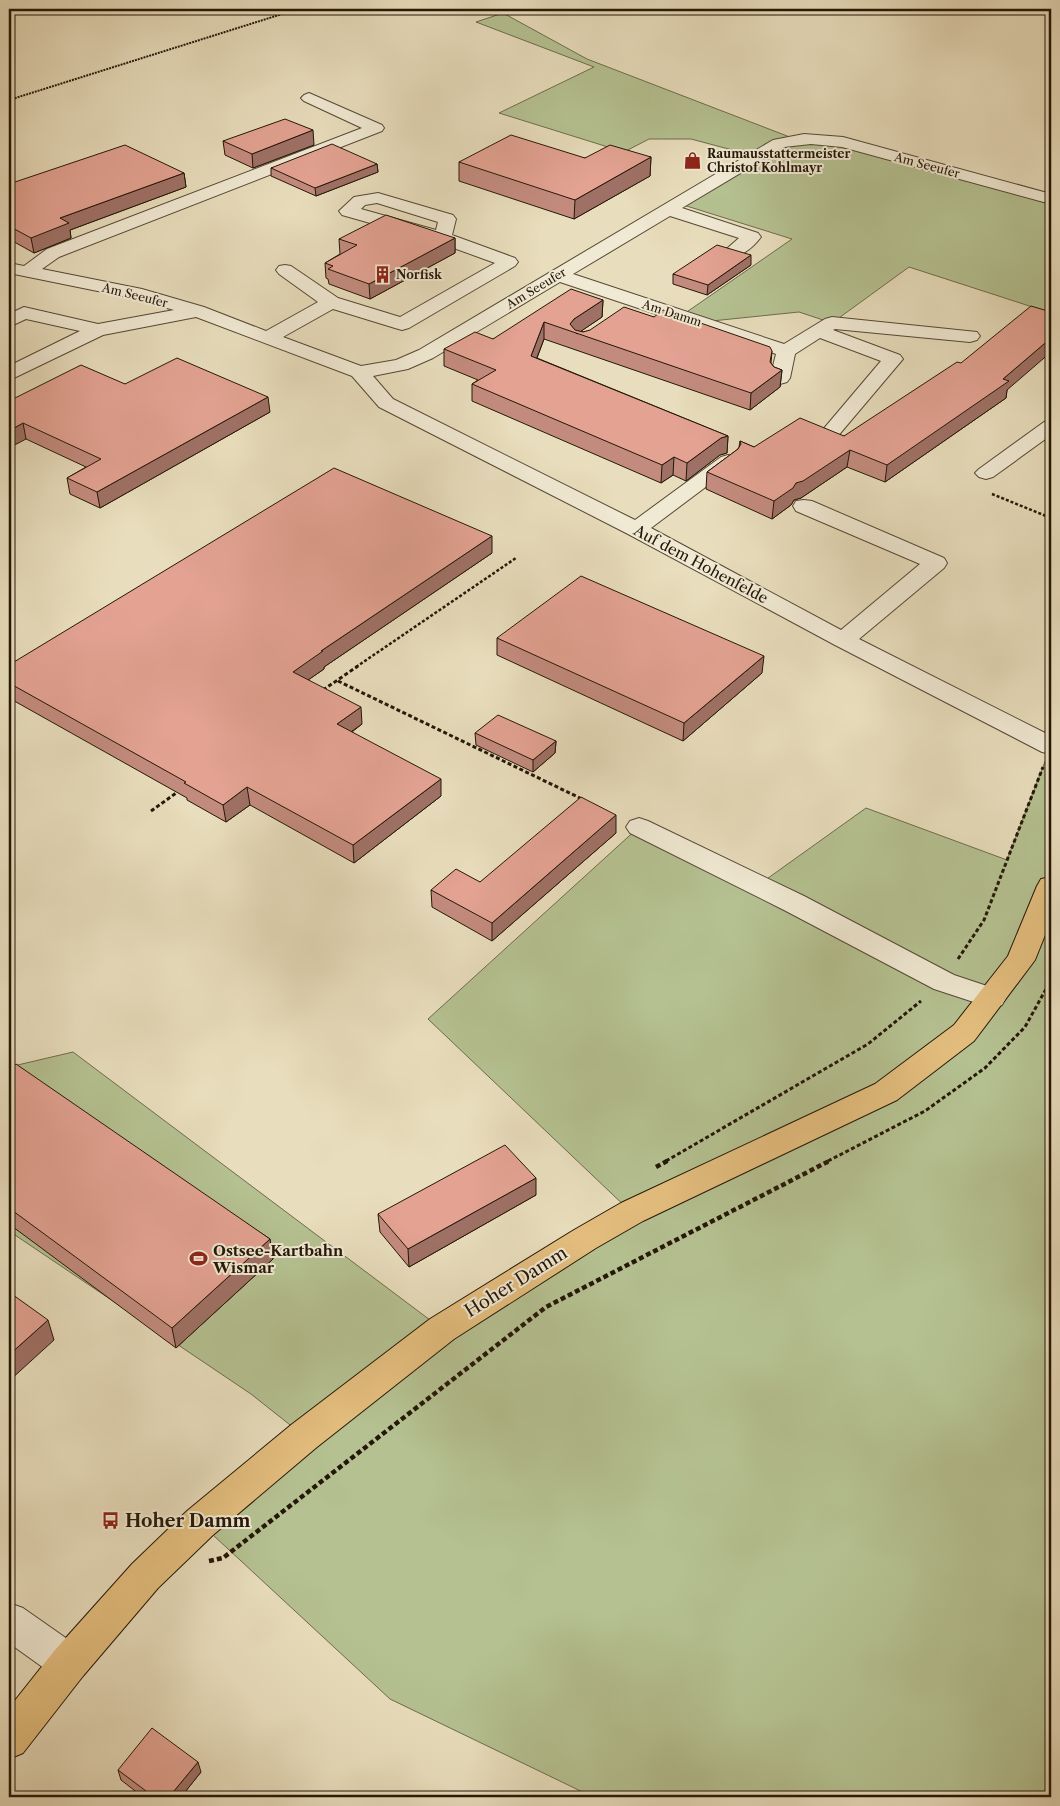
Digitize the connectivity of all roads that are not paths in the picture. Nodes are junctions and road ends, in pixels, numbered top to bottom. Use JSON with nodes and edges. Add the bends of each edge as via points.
{"nodes":[{"id":1,"x":309,"y":98,"type":"dead end"},
{"id":2,"x":196,"y":183,"type":"dead end"},
{"id":3,"x":213,"y":191,"type":"junction"},
{"id":4,"x":1051,"y":199,"type":"edge"},
{"id":5,"x":667,"y":209,"type":"junction"},
{"id":6,"x":443,"y":238,"type":"junction"},
{"id":7,"x":731,"y":253,"type":"edge"},
{"id":8,"x":9,"y":254,"type":"edge"},
{"id":9,"x":34,"y":267,"type":"junction"},
{"id":10,"x":9,"y":268,"type":"edge"},
{"id":11,"x":285,"y":270,"type":"dead end"},
{"id":12,"x":558,"y":275,"type":"junction"},
{"id":13,"x":331,"y":302,"type":"junction"},
{"id":14,"x":640,"y":302,"type":"junction"},
{"id":15,"x":198,"y":311,"type":"junction"},
{"id":16,"x":623,"y":313,"type":"edge"},
{"id":17,"x":9,"y":321,"type":"edge"},
{"id":18,"x":98,"y":330,"type":"junction"},
{"id":19,"x":818,"y":331,"type":"junction"},
{"id":20,"x":970,"y":336,"type":"dead end"},
{"id":21,"x":269,"y":337,"type":"junction"},
{"id":22,"x":786,"y":351,"type":"junction"},
{"id":23,"x":360,"y":372,"type":"junction"},
{"id":24,"x":9,"y":373,"type":"edge"},
{"id":25,"x":780,"y":378,"type":"edge"},
{"id":26,"x":1051,"y":426,"type":"edge"},
{"id":27,"x":825,"y":439,"type":"edge"},
{"id":28,"x":728,"y":461,"type":"edge"},
{"id":29,"x":986,"y":473,"type":"road end"},
{"id":30,"x":804,"y":506,"type":"dead end"},
{"id":31,"x":636,"y":529,"type":"junction"},
{"id":32,"x":843,"y":640,"type":"junction"},
{"id":33,"x":1051,"y":746,"type":"edge"},
{"id":34,"x":639,"y":827,"type":"dead end"},
{"id":35,"x":1051,"y":886,"type":"edge"},
{"id":36,"x":992,"y":998,"type":"junction"},
{"id":37,"x":9,"y":1621,"type":"edge"},
{"id":38,"x":69,"y":1663,"type":"junction"},
{"id":39,"x":9,"y":1739,"type":"edge"}],
"edges":[{"from":1,"to":3,"type":"street","via":[[376,128]]},
{"from":2,"to":3,"type":"street"},
{"from":3,"to":9,"type":"street","via":[[53,253]]},
{"from":4,"to":5,"type":"street","name":"Am Seeufer","via":[[843,142],[816,138],[779,142]]},
{"from":5,"to":7,"type":"street","via":[[752,237]]},
{"from":5,"to":12,"type":"street","name":"Am Seeufer"},
{"from":6,"to":6,"type":"street","via":[[447,219],[378,198],[360,201],[348,211]]},
{"from":6,"to":13,"type":"street","via":[[509,262],[402,324]]},
{"from":8,"to":9,"type":"street"},
{"from":9,"to":10,"type":"street","name":"Am Seeufer"},
{"from":9,"to":15,"type":"street","name":"Am Seeufer"},
{"from":11,"to":13,"type":"street"},
{"from":12,"to":14,"type":"street","name":"Am Damm"},
{"from":12,"to":23,"type":"street","name":"Am Seeufer","via":[[426,354],[401,365]]},
{"from":13,"to":21,"type":"street"},
{"from":14,"to":16,"type":"street"},
{"from":14,"to":22,"type":"street","name":"Am Damm"},
{"from":15,"to":18,"type":"street"},
{"from":15,"to":21,"type":"street","name":"Am Seeufer"},
{"from":17,"to":18,"type":"street","via":[[24,313]]},
{"from":18,"to":24,"type":"street"},
{"from":19,"to":20,"type":"street","via":[[832,323]]},
{"from":19,"to":22,"type":"street"},
{"from":19,"to":27,"type":"street","via":[[893,359]]},
{"from":21,"to":23,"type":"street","name":"Am Seeufer"},
{"from":22,"to":25,"type":"street"},
{"from":23,"to":31,"type":"street","name":"Auf dem Hohenfelde","via":[[386,403]]},
{"from":26,"to":29,"type":"street"},
{"from":28,"to":31,"type":"street"},
{"from":30,"to":32,"type":"street","via":[[936,563]]},
{"from":31,"to":32,"type":"street","name":"Auf dem Hohenfelde"},
{"from":32,"to":33,"type":"street","name":"Auf dem Hohenfelde"},
{"from":34,"to":36,"type":"street","via":[[944,982]]},
{"from":35,"to":36,"type":"main road","name":"Hoher Damm","via":[[1021,960]]},
{"from":36,"to":38,"type":"main road","name":"Hoher Damm","via":[[964,1034],[886,1092],[632,1212],[442,1329],[304,1436],[200,1523],[145,1576]]},
{"from":37,"to":38,"type":"street"},
{"from":38,"to":39,"type":"main road","name":"Hoher Damm"}]}
